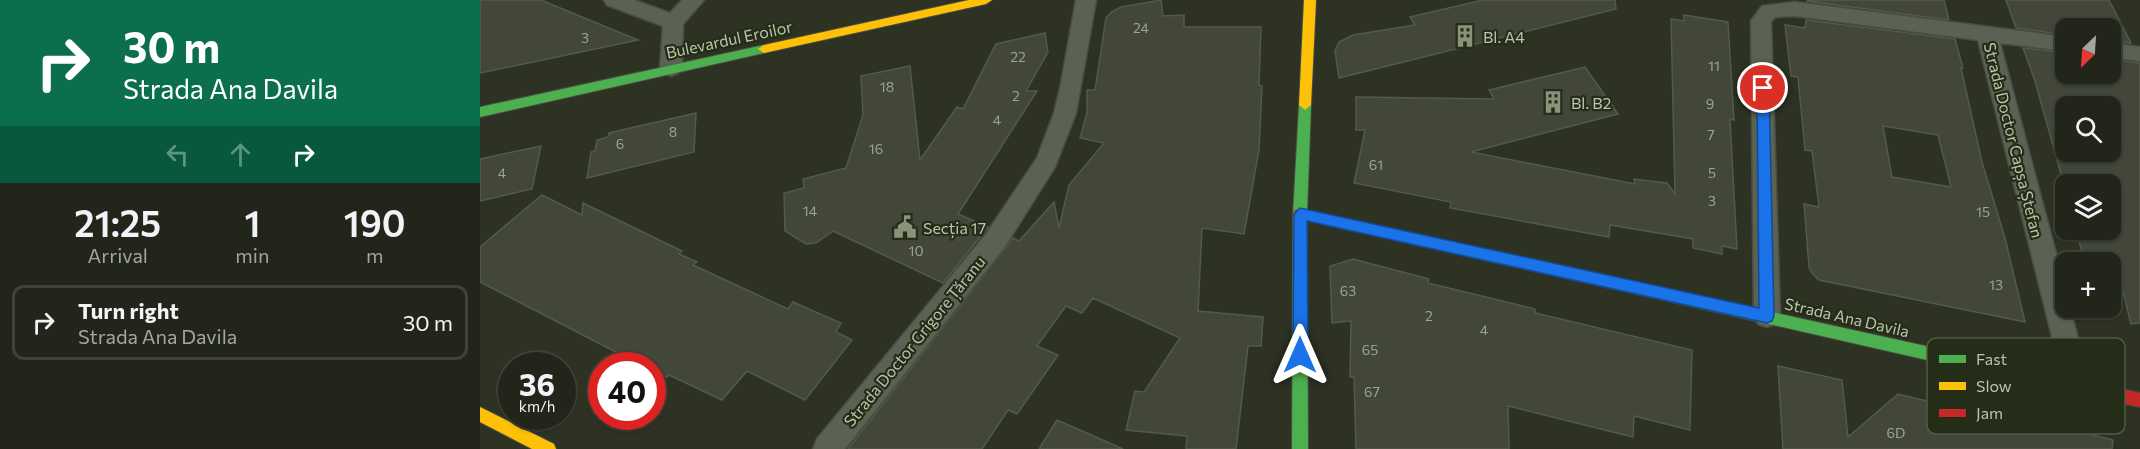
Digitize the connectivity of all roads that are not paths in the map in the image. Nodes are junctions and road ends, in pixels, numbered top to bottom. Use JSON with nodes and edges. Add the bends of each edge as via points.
{"nodes":[{"id":1,"x":614,"y":0,"type":"edge"},
{"id":2,"x":694,"y":0,"type":"edge"},
{"id":3,"x":986,"y":0,"type":"edge"},
{"id":4,"x":1086,"y":0,"type":"edge"},
{"id":5,"x":1310,"y":0,"type":"edge"},
{"id":6,"x":673,"y":22,"type":"junction"},
{"id":7,"x":1987,"y":33,"type":"junction"},
{"id":8,"x":2055,"y":42,"type":"edge"},
{"id":9,"x":2121,"y":51,"type":"edge"},
{"id":10,"x":2140,"y":54,"type":"edge"},
{"id":11,"x":671,"y":68,"type":"junction"},
{"id":12,"x":480,"y":112,"type":"edge"},
{"id":13,"x":1300,"y":214,"type":"junction"},
{"id":14,"x":1767,"y":316,"type":"junction"},
{"id":15,"x":2065,"y":338,"type":"edge"},
{"id":16,"x":1927,"y":352,"type":"edge"},
{"id":17,"x":2125,"y":396,"type":"edge"},
{"id":18,"x":2140,"y":400,"type":"edge"},
{"id":19,"x":480,"y":414,"type":"edge"},
{"id":20,"x":548,"y":449,"type":"edge"},
{"id":21,"x":827,"y":449,"type":"edge"},
{"id":22,"x":1300,"y":449,"type":"edge"}],
"edges":[{"from":1,"to":6,"type":"street"},
{"from":2,"to":6,"type":"street"},
{"from":3,"to":11,"type":"street","name":"Bulevardul Eroilor"},
{"from":4,"to":21,"type":"street","name":"Strada Doctor Grigore Țăranu","via":[[1065,113],[1047,161],[995,241]]},
{"from":5,"to":13,"type":"street"},
{"from":6,"to":11,"type":"street"},
{"from":7,"to":8,"type":"street"},
{"from":7,"to":14,"type":"street","via":[[1795,9],[1769,11],[1761,21]]},
{"from":7,"to":15,"type":"street","name":"Strada Doctor Capșa Ștefan"},
{"from":9,"to":10,"type":"street"},
{"from":11,"to":12,"type":"street","name":"Bulevardul Eroilor"},
{"from":13,"to":14,"type":"street","name":"Strada Ana Davila"},
{"from":13,"to":22,"type":"street"},
{"from":14,"to":16,"type":"street","name":"Strada Ana Davila"},
{"from":17,"to":18,"type":"street","name":"Strada Ana Davila"},
{"from":19,"to":20,"type":"street"}]}
